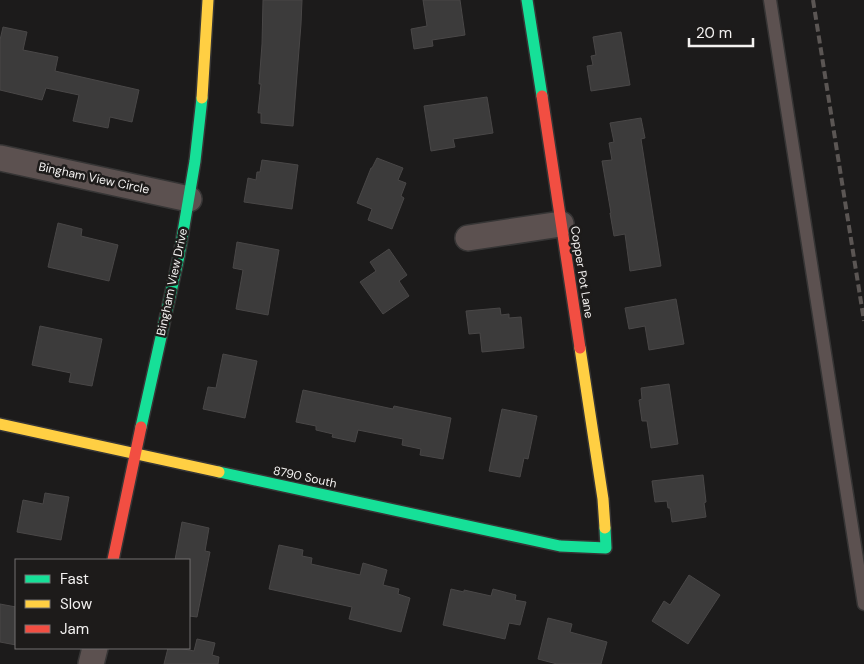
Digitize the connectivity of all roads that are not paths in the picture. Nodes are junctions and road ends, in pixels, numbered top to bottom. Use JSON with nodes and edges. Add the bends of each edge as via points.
{"nodes":[{"id":1,"x":208,"y":0,"type":"edge"},
{"id":2,"x":526,"y":0,"type":"edge"},
{"id":3,"x":770,"y":0,"type":"edge"},
{"id":4,"x":0,"y":158,"type":"edge"},
{"id":5,"x":189,"y":199,"type":"junction"},
{"id":6,"x":561,"y":224,"type":"junction"},
{"id":7,"x":468,"y":238,"type":"dead end"},
{"id":8,"x":0,"y":424,"type":"edge"},
{"id":9,"x":135,"y":454,"type":"junction"},
{"id":10,"x":606,"y":548,"type":"joint"},
{"id":11,"x":113,"y":559,"type":"edge"},
{"id":12,"x":864,"y":604,"type":"edge"},
{"id":13,"x":95,"y":649,"type":"edge"},
{"id":14,"x":91,"y":664,"type":"edge"}],
"edges":[{"from":1,"to":5,"type":"street","name":"Bingham View Drive","via":[[200,120]]},
{"from":2,"to":6,"type":"street","name":"Copper Pot Lane"},
{"from":3,"to":12,"type":"lane"},
{"from":4,"to":5,"type":"street","name":"Bingham View Circle"},
{"from":5,"to":9,"type":"street","name":"Bingham View Drive"},
{"from":6,"to":7,"type":"street"},
{"from":6,"to":10,"type":"street","name":"Copper Pot Lane","via":[[603,499]]},
{"from":8,"to":9,"type":"street","name":"8790 South"},
{"from":9,"to":10,"type":"street","name":"8790 South","via":[[560,546]]},
{"from":9,"to":11,"type":"street","name":"Bingham View Drive"},
{"from":13,"to":14,"type":"street"}]}
